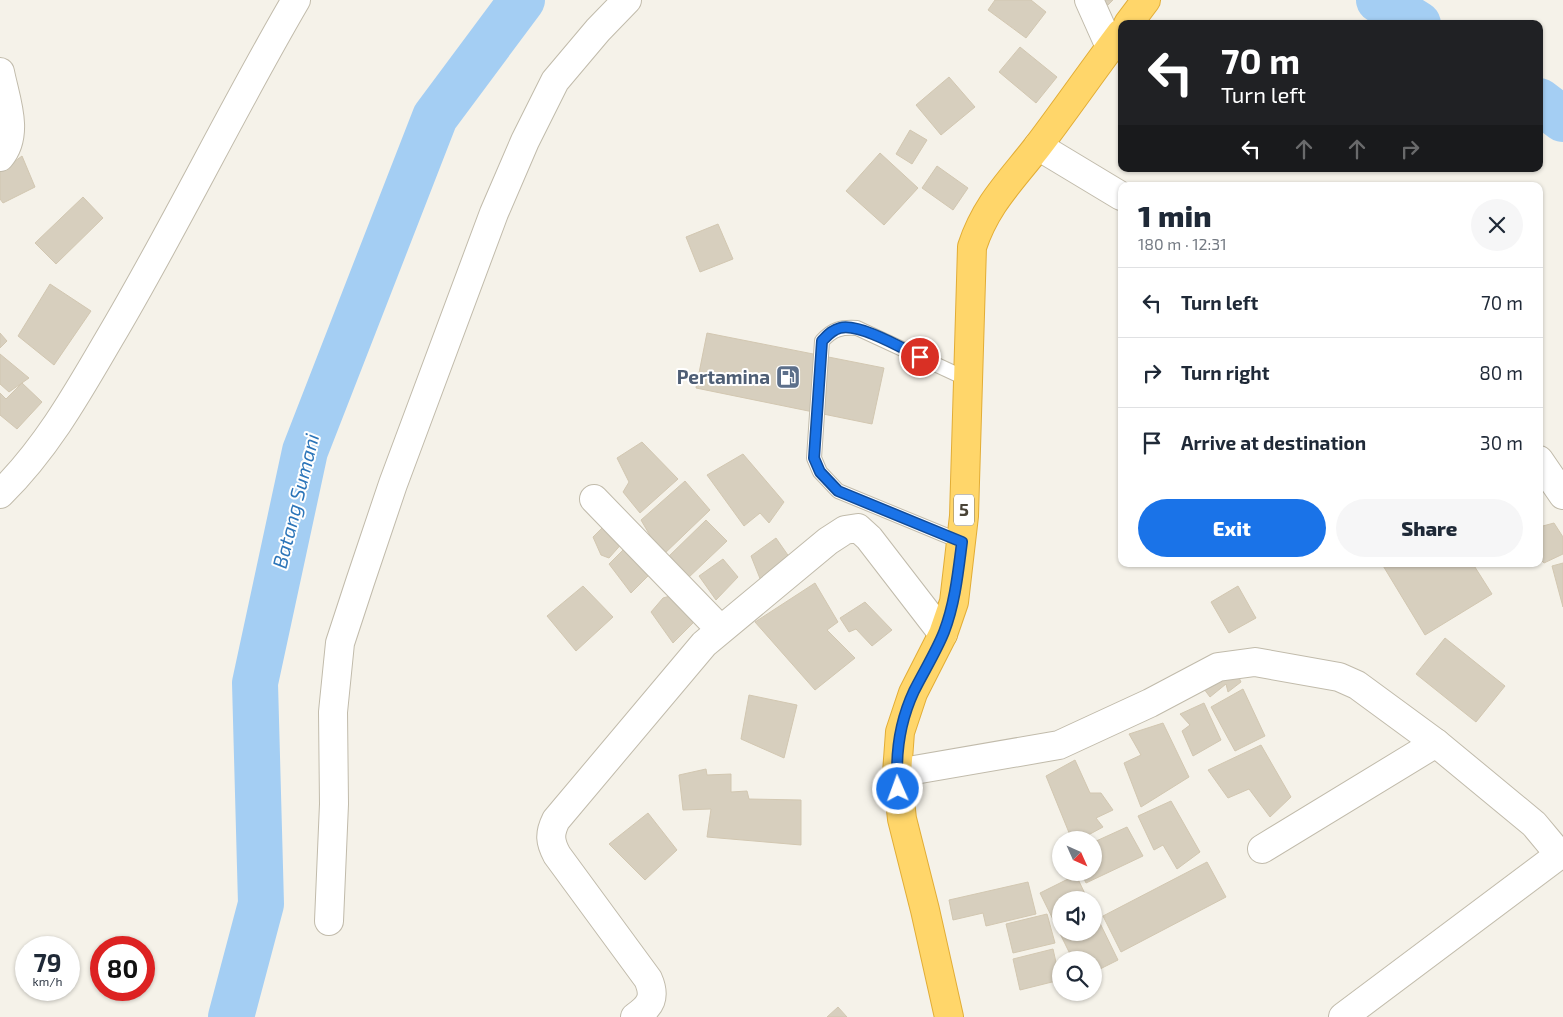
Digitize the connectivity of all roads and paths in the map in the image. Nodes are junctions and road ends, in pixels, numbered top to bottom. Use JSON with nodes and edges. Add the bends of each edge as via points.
{"nodes":[{"id":1,"x":296,"y":0,"type":"edge"},
{"id":2,"x":627,"y":0,"type":"edge"},
{"id":3,"x":1088,"y":0,"type":"edge"},
{"id":4,"x":1146,"y":0,"type":"edge"},
{"id":5,"x":1131,"y":20,"type":"edge"},
{"id":6,"x":1116,"y":40,"type":"edge"},
{"id":7,"x":0,"y":72,"type":"edge"},
{"id":8,"x":1038,"y":146,"type":"junction"},
{"id":9,"x":0,"y":157,"type":"edge"},
{"id":10,"x":1118,"y":194,"type":"edge"},
{"id":11,"x":968,"y":379,"type":"junction"},
{"id":12,"x":1543,"y":466,"type":"edge"},
{"id":13,"x":0,"y":494,"type":"edge"},
{"id":14,"x":1563,"y":495,"type":"edge"},
{"id":15,"x":594,"y":499,"type":"dead end"},
{"id":16,"x":962,"y":542,"type":"junction"},
{"id":17,"x":720,"y":629,"type":"junction"},
{"id":18,"x":943,"y":634,"type":"junction"},
{"id":19,"x":1436,"y":743,"type":"junction"},
{"id":20,"x":897,"y":773,"type":"junction"},
{"id":21,"x":1262,"y":849,"type":"dead end"},
{"id":22,"x":1561,"y":853,"type":"edge"},
{"id":23,"x":329,"y":921,"type":"dead end"},
{"id":24,"x":636,"y":1017,"type":"edge"},
{"id":25,"x":949,"y":1017,"type":"edge"},
{"id":26,"x":1343,"y":1017,"type":"edge"}],
"edges":[{"from":1,"to":13,"type":"street","via":[[132,300],[64,416]]},
{"from":2,"to":23,"type":"street","via":[[555,81],[525,141],[494,213],[393,484],[340,643],[335,692]]},
{"from":3,"to":6,"type":"street"},
{"from":4,"to":5,"type":"highway"},
{"from":6,"to":8,"type":"highway","number":"5"},
{"from":7,"to":9,"type":"street","via":[[11,130],[9,145]]},
{"from":8,"to":10,"type":"street"},
{"from":8,"to":11,"type":"highway","number":"5","via":[[992,203],[972,247]]},
{"from":11,"to":16,"type":"highway","number":"5"},
{"from":11,"to":16,"type":"lane","via":[[856,328],[842,327],[830,332],[822,341],[814,458],[820,472],[838,491]]},
{"from":12,"to":14,"type":"street"},
{"from":15,"to":17,"type":"street"},
{"from":16,"to":18,"type":"highway","number":"5","via":[[954,602]]},
{"from":17,"to":18,"type":"street","via":[[828,541],[844,530],[858,528]]},
{"from":17,"to":24,"type":"street","via":[[563,812],[551,831],[551,843],[558,855],[653,990],[651,1000]]},
{"from":18,"to":20,"type":"highway","number":"5","via":[[913,693],[900,732]]},
{"from":19,"to":20,"type":"street","via":[[1346,679],[1266,663],[1240,663],[1218,666],[1150,703],[1059,745]]},
{"from":19,"to":21,"type":"street"},
{"from":19,"to":22,"type":"street","via":[[1534,824]]},
{"from":20,"to":25,"type":"highway","number":"5","via":[[902,819]]},
{"from":22,"to":26,"type":"street"}]}
